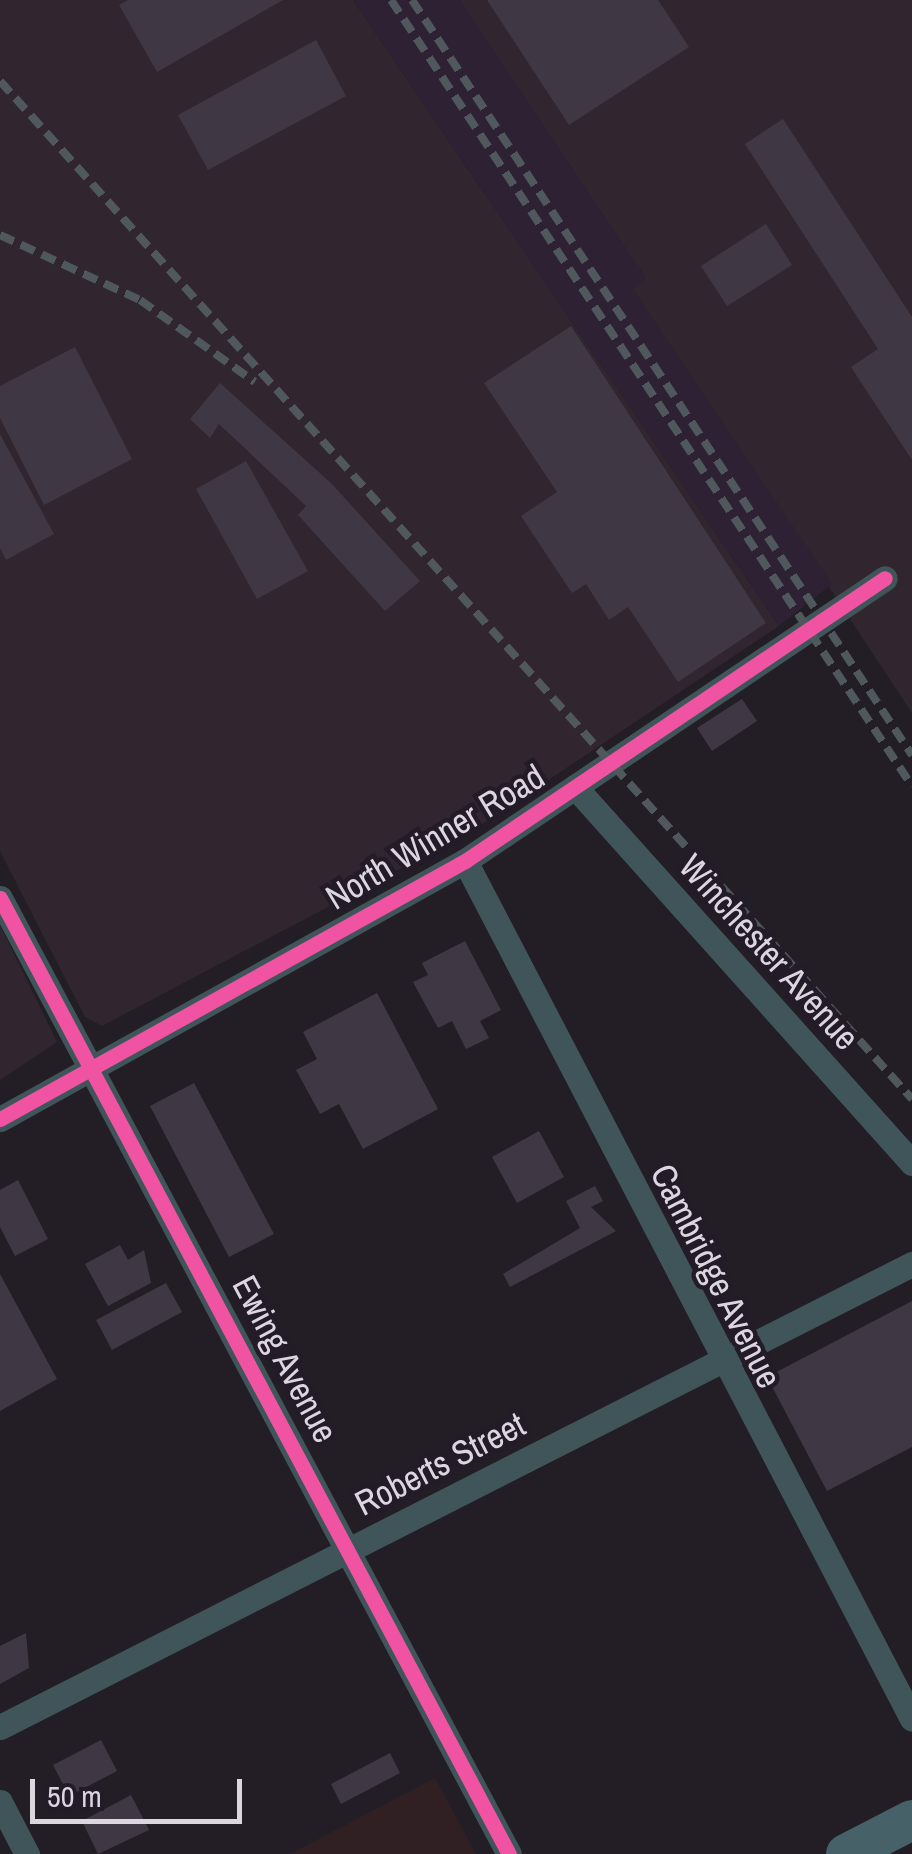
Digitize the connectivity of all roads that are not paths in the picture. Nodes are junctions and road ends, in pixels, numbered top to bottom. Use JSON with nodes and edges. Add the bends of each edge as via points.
{"nodes":[{"id":1,"x":885,"y":578,"type":"dead end"},
{"id":2,"x":575,"y":787,"type":"junction"},
{"id":3,"x":465,"y":862,"type":"junction"},
{"id":4,"x":0,"y":898,"type":"edge"},
{"id":5,"x":92,"y":1066,"type":"junction"},
{"id":6,"x":0,"y":1119,"type":"edge"},
{"id":7,"x":912,"y":1163,"type":"edge"},
{"id":8,"x":912,"y":1264,"type":"edge"},
{"id":9,"x":720,"y":1363,"type":"junction"},
{"id":10,"x":353,"y":1548,"type":"junction"},
{"id":11,"x":912,"y":1719,"type":"edge"},
{"id":12,"x":0,"y":1727,"type":"edge"},
{"id":13,"x":0,"y":1802,"type":"edge"},
{"id":14,"x":912,"y":1820,"type":"edge"},
{"id":15,"x":28,"y":1854,"type":"edge"},
{"id":16,"x":509,"y":1854,"type":"edge"},
{"id":17,"x":846,"y":1854,"type":"edge"}],
"edges":[{"from":1,"to":2,"type":"street","name":"North Winner Road"},
{"from":2,"to":3,"type":"street","name":"North Winner Road"},
{"from":2,"to":7,"type":"street","name":"Winchester Avenue"},
{"from":3,"to":5,"type":"street","name":"North Winner Road"},
{"from":3,"to":9,"type":"street","name":"Cambridge Avenue"},
{"from":4,"to":5,"type":"street","name":"Ewing Avenue"},
{"from":5,"to":6,"type":"street","name":"North Winner Road"},
{"from":5,"to":10,"type":"street","name":"Ewing Avenue"},
{"from":8,"to":9,"type":"street","name":"Roberts Street"},
{"from":9,"to":10,"type":"street","name":"Roberts Street"},
{"from":9,"to":11,"type":"street","name":"Cambridge Avenue"},
{"from":10,"to":12,"type":"street","name":"Roberts Street"},
{"from":10,"to":16,"type":"street","name":"Ewing Avenue"},
{"from":13,"to":15,"type":"street"},
{"from":14,"to":17,"type":"main road"}]}
